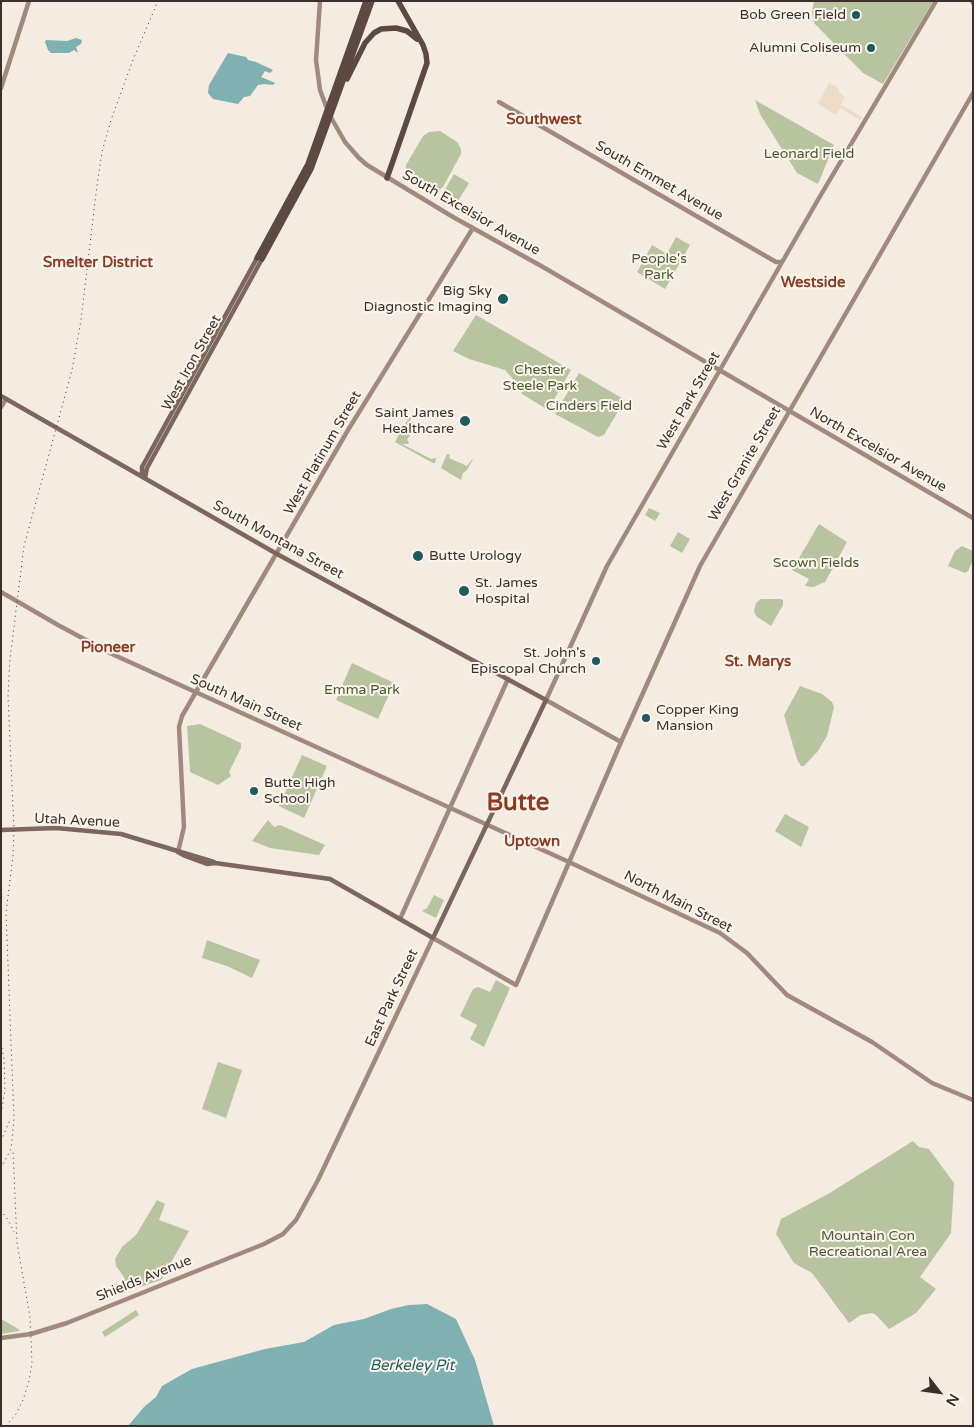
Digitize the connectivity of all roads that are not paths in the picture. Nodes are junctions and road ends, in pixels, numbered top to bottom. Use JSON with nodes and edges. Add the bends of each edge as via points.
{"nodes":[{"id":1,"x":29,"y":1,"type":"edge"},
{"id":2,"x":320,"y":1,"type":"edge"},
{"id":3,"x":365,"y":1,"type":"edge"},
{"id":4,"x":372,"y":1,"type":"edge"},
{"id":5,"x":398,"y":1,"type":"edge"},
{"id":6,"x":936,"y":1,"type":"edge"},
{"id":7,"x":420,"y":42,"type":"junction"},
{"id":8,"x":1,"y":88,"type":"edge"},
{"id":9,"x":973,"y":93,"type":"edge"},
{"id":10,"x":499,"y":102,"type":"dead end"},
{"id":11,"x":333,"y":104,"type":"junction"},
{"id":12,"x":387,"y":178,"type":"junction"},
{"id":13,"x":473,"y":228,"type":"junction"},
{"id":14,"x":260,"y":259,"type":"junction"},
{"id":15,"x":782,"y":262,"type":"junction"},
{"id":16,"x":719,"y":371,"type":"junction"},
{"id":17,"x":4,"y":398,"type":"edge"},
{"id":18,"x":1,"y":407,"type":"edge"},
{"id":19,"x":789,"y":411,"type":"junction"},
{"id":20,"x":143,"y":477,"type":"junction"},
{"id":21,"x":973,"y":518,"type":"edge"},
{"id":22,"x":277,"y":554,"type":"junction"},
{"id":23,"x":1,"y":592,"type":"edge"},
{"id":24,"x":508,"y":679,"type":"junction"},
{"id":25,"x":196,"y":692,"type":"junction"},
{"id":26,"x":546,"y":700,"type":"junction"},
{"id":27,"x":621,"y":742,"type":"junction"},
{"id":28,"x":450,"y":807,"type":"junction"},
{"id":29,"x":486,"y":825,"type":"junction"},
{"id":30,"x":1,"y":830,"type":"edge"},
{"id":31,"x":178,"y":852,"type":"junction"},
{"id":32,"x":569,"y":862,"type":"junction"},
{"id":33,"x":215,"y":863,"type":"junction"},
{"id":34,"x":400,"y":919,"type":"junction"},
{"id":35,"x":433,"y":938,"type":"junction"},
{"id":36,"x":973,"y":1100,"type":"edge"},
{"id":37,"x":290,"y":1227,"type":"joint"},
{"id":38,"x":1,"y":1338,"type":"edge"}],
"edges":[{"from":1,"to":8,"type":"street"},
{"from":2,"to":12,"type":"street","name":"South Excelsior Avenue","via":[[316,60],[326,107],[353,152]]},
{"from":3,"to":11,"type":"highway"},
{"from":4,"to":11,"type":"highway"},
{"from":5,"to":7,"type":"highway"},
{"from":6,"to":15,"type":"street","name":"West Park Street"},
{"from":7,"to":11,"type":"highway","via":[[407,31],[396,28],[374,33]]},
{"from":7,"to":12,"type":"highway","via":[[426,54],[425,70]]},
{"from":9,"to":19,"type":"street","name":"West Granite Street"},
{"from":10,"to":15,"type":"street","name":"South Emmet Avenue","via":[[776,262]]},
{"from":11,"to":14,"type":"highway","via":[[303,174]]},
{"from":11,"to":14,"type":"highway","via":[[327,129],[304,184]]},
{"from":12,"to":13,"type":"street","name":"South Excelsior Avenue"},
{"from":13,"to":16,"type":"street","name":"South Excelsior Avenue"},
{"from":13,"to":22,"type":"street","name":"West Platinum Street","via":[[344,436]]},
{"from":14,"to":20,"type":"main road","name":"West Iron Street"},
{"from":15,"to":16,"type":"street","name":"West Park Street"},
{"from":16,"to":19,"type":"street","name":"North Excelsior Avenue"},
{"from":16,"to":26,"type":"street","name":"West Park Street","via":[[605,571]]},
{"from":17,"to":18,"type":"street"},
{"from":17,"to":20,"type":"main road","name":"South Montana Street"},
{"from":19,"to":21,"type":"street","name":"North Excelsior Avenue"},
{"from":19,"to":27,"type":"street","name":"West Granite Street","via":[[700,566]]},
{"from":20,"to":22,"type":"main road","name":"South Montana Street"},
{"from":22,"to":24,"type":"main road","name":"South Montana Street"},
{"from":22,"to":25,"type":"street","name":"West Platinum Street"},
{"from":23,"to":25,"type":"street","name":"South Main Street","via":[[107,651]]},
{"from":24,"to":26,"type":"main road","name":"South Montana Street"},
{"from":24,"to":28,"type":"street"},
{"from":25,"to":28,"type":"street","name":"South Main Street"},
{"from":25,"to":31,"type":"street","name":"West Platinum Street","via":[[179,727],[184,827]]},
{"from":26,"to":27,"type":"street"},
{"from":26,"to":29,"type":"main road","name":"West Park Street"},
{"from":27,"to":32,"type":"street","name":"West Granite Street"},
{"from":28,"to":29,"type":"street","name":"South Main Street"},
{"from":28,"to":34,"type":"street"},
{"from":29,"to":32,"type":"street","name":"North Main Street"},
{"from":29,"to":35,"type":"main road","name":"East Park Street"},
{"from":30,"to":31,"type":"main road","name":"Utah Avenue","via":[[56,828],[121,834]]},
{"from":31,"to":33,"type":"main road","name":"Utah Avenue"},
{"from":31,"to":33,"type":"main road","name":"Utah Avenue","via":[[206,864]]},
{"from":32,"to":35,"type":"street","name":"West Granite Street","via":[[516,985]]},
{"from":32,"to":36,"type":"street","name":"North Main Street","via":[[720,933],[747,953],[783,992],[891,1054],[932,1083]]},
{"from":33,"to":34,"type":"main road","via":[[330,879]]},
{"from":34,"to":35,"type":"main road"},
{"from":35,"to":37,"type":"street","name":"East Park Street","via":[[318,1180]]},
{"from":37,"to":38,"type":"street","name":"Shields Avenue","via":[[264,1244],[67,1323],[31,1334]]}]}
